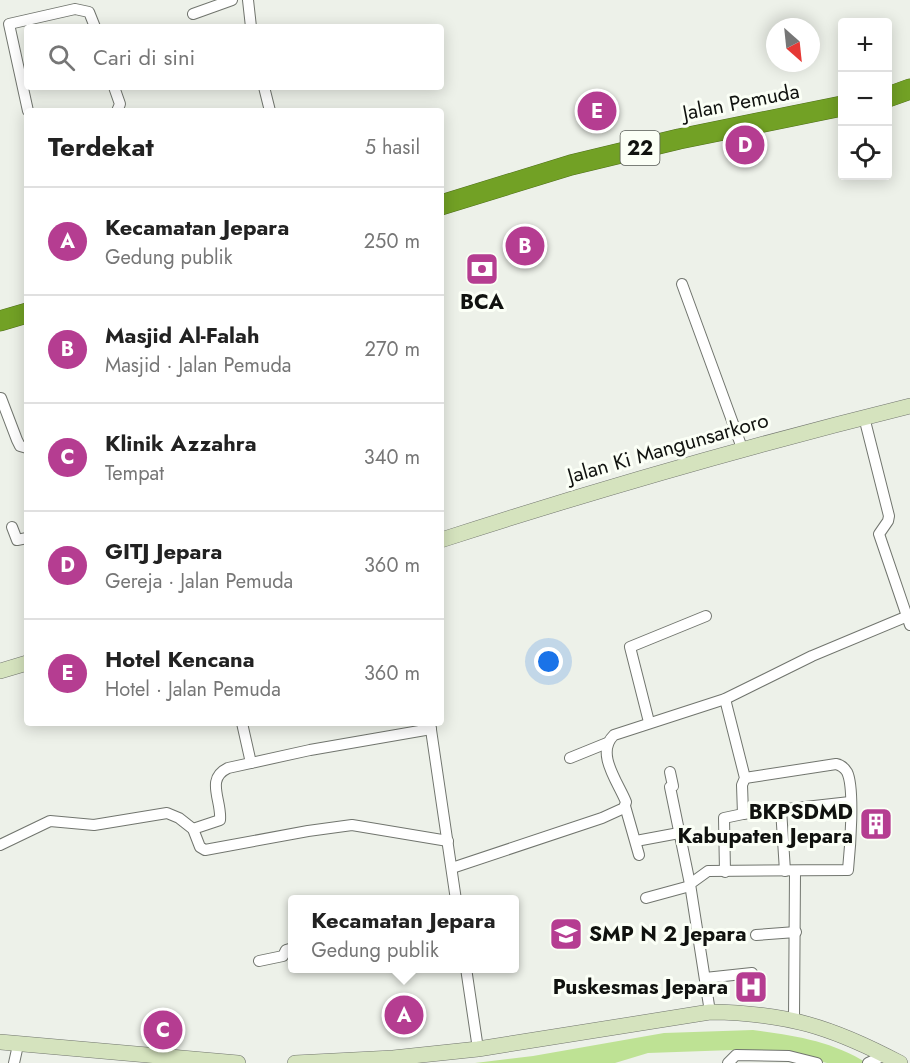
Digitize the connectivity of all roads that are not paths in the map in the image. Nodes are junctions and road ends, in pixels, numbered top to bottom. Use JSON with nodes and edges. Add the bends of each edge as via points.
{"nodes":[{"id":1,"x":232,"y":0,"type":"edge"},
{"id":2,"x":248,"y":0,"type":"edge"},
{"id":3,"x":194,"y":14,"type":"dead end"},
{"id":4,"x":93,"y":24,"type":"edge"},
{"id":5,"x":251,"y":24,"type":"edge"},
{"id":6,"x":24,"y":78,"type":"edge"},
{"id":7,"x":910,"y":89,"type":"edge"},
{"id":8,"x":26,"y":90,"type":"edge"},
{"id":9,"x":115,"y":90,"type":"edge"},
{"id":10,"x":265,"y":90,"type":"edge"},
{"id":11,"x":892,"y":96,"type":"edge"},
{"id":12,"x":892,"y":98,"type":"edge"},
{"id":13,"x":910,"y":99,"type":"edge"},
{"id":14,"x":838,"y":107,"type":"edge"},
{"id":15,"x":28,"y":108,"type":"edge"},
{"id":16,"x":118,"y":108,"type":"edge"},
{"id":17,"x":269,"y":108,"type":"edge"},
{"id":18,"x":444,"y":204,"type":"edge"},
{"id":19,"x":682,"y":284,"type":"dead end"},
{"id":20,"x":24,"y":314,"type":"edge"},
{"id":21,"x":0,"y":321,"type":"edge"},
{"id":22,"x":1,"y":398,"type":"edge"},
{"id":23,"x":910,"y":406,"type":"edge"},
{"id":24,"x":864,"y":417,"type":"junction"},
{"id":25,"x":24,"y":447,"type":"edge"},
{"id":26,"x":742,"y":448,"type":"junction"},
{"id":27,"x":12,"y":527,"type":"dead end"},
{"id":28,"x":24,"y":539,"type":"edge"},
{"id":29,"x":444,"y":539,"type":"edge"},
{"id":30,"x":705,"y":616,"type":"dead end"},
{"id":31,"x":909,"y":619,"type":"edge"},
{"id":32,"x":24,"y":664,"type":"edge"},
{"id":33,"x":0,"y":671,"type":"edge"},
{"id":34,"x":725,"y":699,"type":"junction"},
{"id":35,"x":649,"y":722,"type":"junction"},
{"id":36,"x":243,"y":726,"type":"edge"},
{"id":37,"x":431,"y":726,"type":"edge"},
{"id":38,"x":607,"y":743,"type":"junction"},
{"id":39,"x":570,"y":758,"type":"dead end"},
{"id":40,"x":251,"y":763,"type":"junction"},
{"id":41,"x":670,"y":772,"type":"dead end"},
{"id":42,"x":745,"y":778,"type":"junction"},
{"id":43,"x":850,"y":802,"type":"junction"},
{"id":44,"x":626,"y":806,"type":"junction"},
{"id":45,"x":781,"y":809,"type":"junction"},
{"id":46,"x":743,"y":814,"type":"junction"},
{"id":47,"x":193,"y":829,"type":"junction"},
{"id":48,"x":679,"y":833,"type":"junction"},
{"id":49,"x":448,"y":841,"type":"junction"},
{"id":50,"x":636,"y":841,"type":"junction"},
{"id":51,"x":0,"y":845,"type":"edge"},
{"id":52,"x":639,"y":855,"type":"dead end"},
{"id":53,"x":685,"y":863,"type":"junction"},
{"id":54,"x":452,"y":868,"type":"junction"},
{"id":55,"x":708,"y":871,"type":"junction"},
{"id":56,"x":790,"y":871,"type":"junction"},
{"id":57,"x":725,"y":872,"type":"junction"},
{"id":58,"x":690,"y":885,"type":"junction"},
{"id":59,"x":455,"y":895,"type":"edge"},
{"id":60,"x":646,"y":898,"type":"dead end"},
{"id":61,"x":796,"y":932,"type":"junction"},
{"id":62,"x":756,"y":935,"type":"dead end"},
{"id":63,"x":288,"y":949,"type":"edge"},
{"id":64,"x":259,"y":961,"type":"dead end"},
{"id":65,"x":467,"y":973,"type":"edge"},
{"id":66,"x":752,"y":973,"type":"dead end"},
{"id":67,"x":705,"y":978,"type":"junction"},
{"id":68,"x":710,"y":1012,"type":"junction"},
{"id":69,"x":794,"y":1019,"type":"junction"},
{"id":70,"x":0,"y":1042,"type":"edge"},
{"id":71,"x":18,"y":1045,"type":"junction"},
{"id":72,"x":478,"y":1049,"type":"junction"},
{"id":73,"x":885,"y":1055,"type":"junction"},
{"id":74,"x":14,"y":1063,"type":"edge"},
{"id":75,"x":238,"y":1063,"type":"edge"},
{"id":76,"x":295,"y":1063,"type":"edge"},
{"id":77,"x":728,"y":1063,"type":"edge"},
{"id":78,"x":817,"y":1063,"type":"edge"},
{"id":79,"x":868,"y":1063,"type":"edge"},
{"id":80,"x":900,"y":1063,"type":"edge"}],
"edges":[{"from":1,"to":3,"type":"street"},
{"from":2,"to":5,"type":"street"},
{"from":4,"to":6,"type":"street","via":[[88,12],[75,9],[9,24]]},
{"from":7,"to":11,"type":"highway"},
{"from":8,"to":15,"type":"street"},
{"from":9,"to":16,"type":"street"},
{"from":10,"to":17,"type":"street"},
{"from":12,"to":13,"type":"highway"},
{"from":14,"to":18,"type":"highway","name":"Jalan Pemuda","number":"22","via":[[571,165]]},
{"from":19,"to":26,"type":"street"},
{"from":20,"to":21,"type":"highway"},
{"from":22,"to":25,"type":"street","via":[[17,440]]},
{"from":23,"to":24,"type":"street","name":"Jalan Ki Mangunsarkoro"},
{"from":24,"to":26,"type":"street","name":"Jalan Ki Mangunsarkoro"},
{"from":24,"to":31,"type":"street","via":[[889,516],[879,534]]},
{"from":26,"to":29,"type":"street","name":"Jalan Ki Mangunsarkoro"},
{"from":27,"to":28,"type":"street","via":[[17,540]]},
{"from":30,"to":35,"type":"street","via":[[630,647]]},
{"from":31,"to":34,"type":"street","via":[[812,656]]},
{"from":32,"to":33,"type":"street"},
{"from":34,"to":35,"type":"street"},
{"from":34,"to":42,"type":"street"},
{"from":35,"to":38,"type":"street","via":[[614,735]]},
{"from":36,"to":40,"type":"street"},
{"from":37,"to":40,"type":"street"},
{"from":37,"to":49,"type":"street"},
{"from":38,"to":39,"type":"street"},
{"from":38,"to":44,"type":"street","via":[[606,757]]},
{"from":40,"to":47,"type":"street","via":[[218,774],[214,781],[220,820]]},
{"from":41,"to":48,"type":"street"},
{"from":42,"to":43,"type":"street","via":[[840,765],[849,777]]},
{"from":42,"to":46,"type":"street"},
{"from":43,"to":45,"type":"street"},
{"from":43,"to":56,"type":"street","via":[[848,870]]},
{"from":44,"to":50,"type":"street"},
{"from":44,"to":54,"type":"street","via":[[602,818]]},
{"from":45,"to":46,"type":"street"},
{"from":45,"to":56,"type":"street"},
{"from":46,"to":57,"type":"street","via":[[724,818]]},
{"from":47,"to":49,"type":"street","via":[[205,850],[351,825]]},
{"from":47,"to":51,"type":"street","via":[[167,813],[94,825],[50,821]]},
{"from":48,"to":50,"type":"street"},
{"from":48,"to":53,"type":"street"},
{"from":49,"to":54,"type":"street"},
{"from":50,"to":52,"type":"street"},
{"from":53,"to":55,"type":"street"},
{"from":53,"to":58,"type":"street"},
{"from":54,"to":59,"type":"street"},
{"from":55,"to":57,"type":"street"},
{"from":55,"to":58,"type":"street"},
{"from":56,"to":57,"type":"street"},
{"from":56,"to":61,"type":"street"},
{"from":58,"to":60,"type":"street"},
{"from":58,"to":67,"type":"street"},
{"from":61,"to":62,"type":"street"},
{"from":61,"to":69,"type":"street"},
{"from":63,"to":64,"type":"street","via":[[283,956]]},
{"from":65,"to":72,"type":"street"},
{"from":66,"to":67,"type":"street"},
{"from":67,"to":68,"type":"street"},
{"from":68,"to":69,"type":"street","via":[[749,1012]]},
{"from":68,"to":72,"type":"street"},
{"from":69,"to":73,"type":"street","via":[[831,1029]]},
{"from":70,"to":71,"type":"street"},
{"from":71,"to":74,"type":"street"},
{"from":71,"to":75,"type":"street"},
{"from":72,"to":76,"type":"street"},
{"from":73,"to":79,"type":"street"},
{"from":73,"to":80,"type":"street"},
{"from":77,"to":78,"type":"street","via":[[735,1054],[789,1056]]}]}
